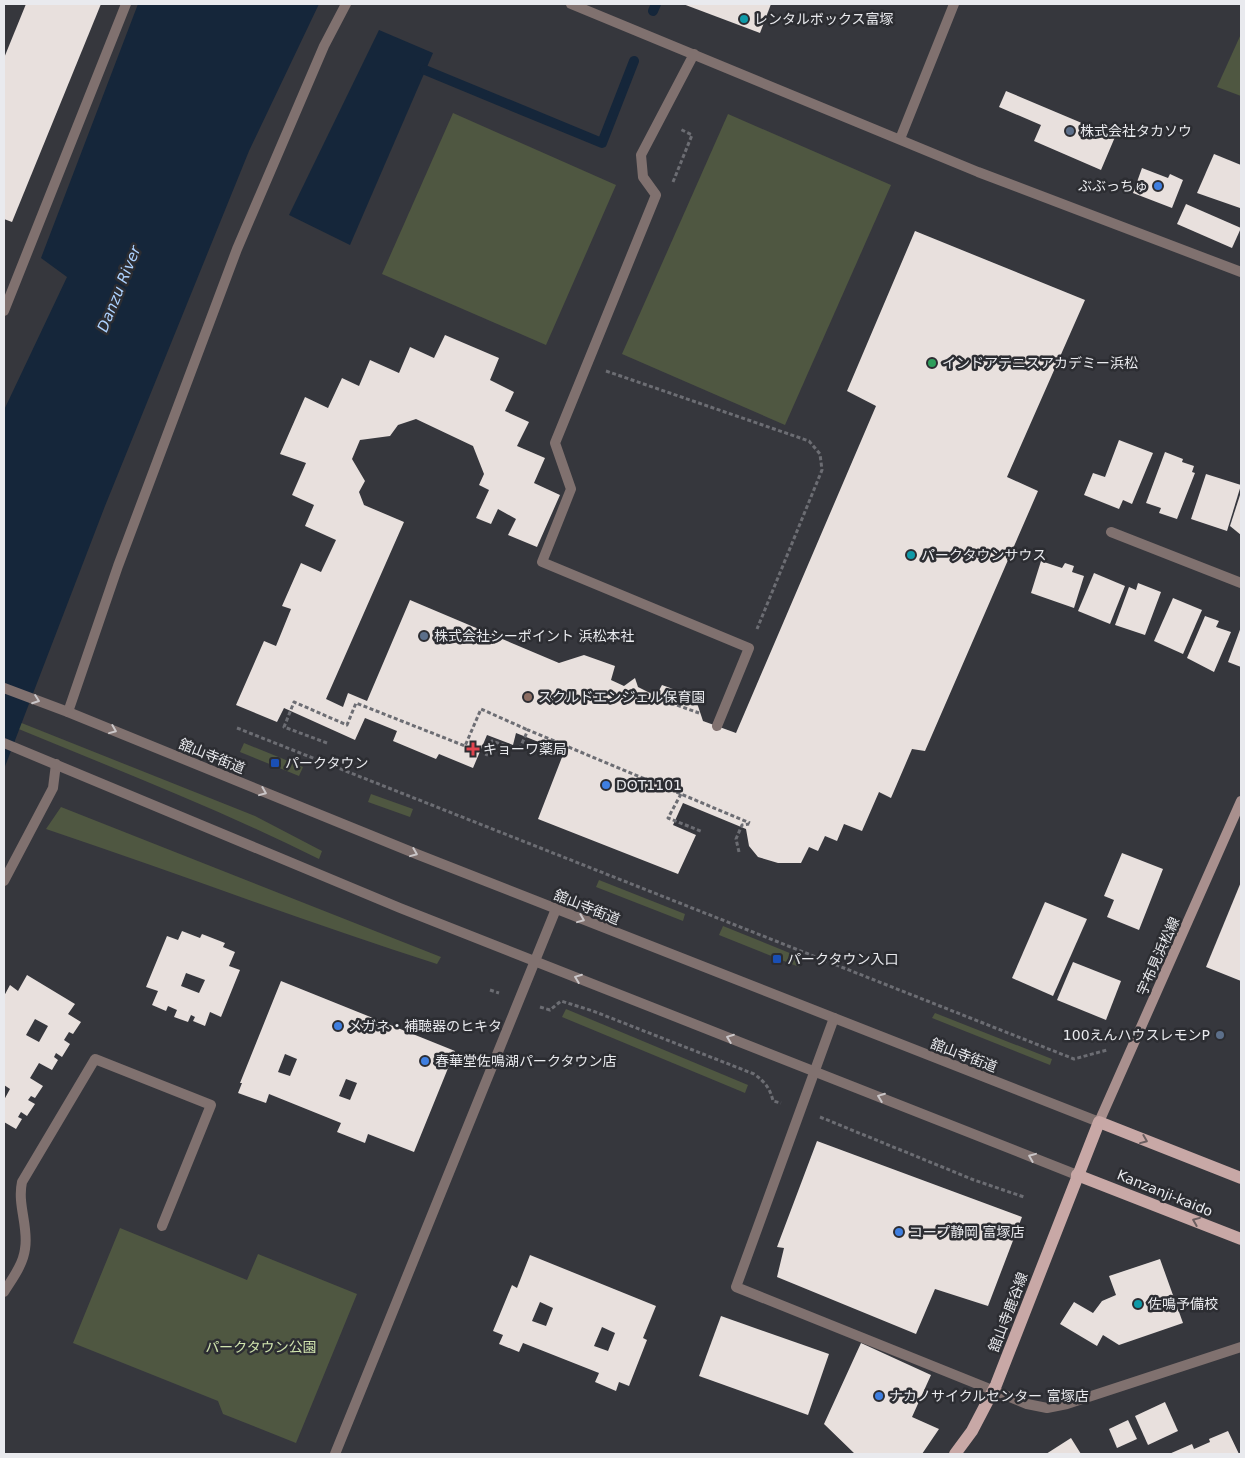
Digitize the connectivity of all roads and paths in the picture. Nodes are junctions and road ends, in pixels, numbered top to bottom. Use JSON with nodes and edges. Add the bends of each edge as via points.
{"nodes":[{"id":1,"x":126,"y":4,"type":"edge"},
{"id":2,"x":346,"y":4,"type":"edge"},
{"id":3,"x":571,"y":4,"type":"edge"},
{"id":4,"x":954,"y":4,"type":"edge"},
{"id":5,"x":694,"y":54,"type":"junction"},
{"id":6,"x":900,"y":139,"type":"junction"},
{"id":7,"x":1241,"y":272,"type":"edge"},
{"id":8,"x":4,"y":311,"type":"edge"},
{"id":9,"x":597,"y":368,"type":"dead end"},
{"id":10,"x":1111,"y":532,"type":"dead end"},
{"id":11,"x":1241,"y":583,"type":"edge"},
{"id":12,"x":749,"y":648,"type":"junction"},
{"id":13,"x":4,"y":688,"type":"edge"},
{"id":14,"x":671,"y":703,"type":"dead end"},
{"id":15,"x":68,"y":712,"type":"junction"},
{"id":16,"x":700,"y":713,"type":"dead end"},
{"id":17,"x":717,"y":726,"type":"dead end"},
{"id":18,"x":237,"y":728,"type":"dead end"},
{"id":19,"x":528,"y":730,"type":"junction"},
{"id":20,"x":4,"y":743,"type":"edge"},
{"id":21,"x":327,"y":743,"type":"dead end"},
{"id":22,"x":486,"y":756,"type":"dead end"},
{"id":23,"x":56,"y":764,"type":"junction"},
{"id":24,"x":680,"y":794,"type":"junction"},
{"id":25,"x":1241,"y":801,"type":"edge"},
{"id":26,"x":703,"y":832,"type":"dead end"},
{"id":27,"x":740,"y":852,"type":"dead end"},
{"id":28,"x":4,"y":881,"type":"edge"},
{"id":29,"x":556,"y":909,"type":"junction"},
{"id":30,"x":536,"y":961,"type":"junction"},
{"id":31,"x":490,"y":990,"type":"dead end"},
{"id":32,"x":519,"y":1002,"type":"junction"},
{"id":33,"x":834,"y":1018,"type":"junction"},
{"id":34,"x":1110,"y":1049,"type":"dead end"},
{"id":35,"x":814,"y":1071,"type":"junction"},
{"id":36,"x":800,"y":1109,"type":"junction"},
{"id":37,"x":1099,"y":1122,"type":"junction"},
{"id":38,"x":1077,"y":1175,"type":"junction"},
{"id":39,"x":1241,"y":1178,"type":"edge"},
{"id":40,"x":1024,"y":1197,"type":"dead end"},
{"id":41,"x":162,"y":1226,"type":"dead end"},
{"id":42,"x":1241,"y":1239,"type":"edge"},
{"id":43,"x":4,"y":1292,"type":"edge"},
{"id":44,"x":1241,"y":1347,"type":"edge"},
{"id":45,"x":994,"y":1391,"type":"junction"},
{"id":46,"x":335,"y":1454,"type":"edge"},
{"id":47,"x":955,"y":1454,"type":"edge"}],
"edges":[{"from":1,"to":8,"type":"street"},
{"from":2,"to":15,"type":"street","via":[[324,46],[236,249],[145,492]]},
{"from":3,"to":5,"type":"street"},
{"from":4,"to":6,"type":"street"},
{"from":5,"to":6,"type":"street"},
{"from":5,"to":12,"type":"street","via":[[641,155],[643,177],[656,195],[555,442],[571,489],[542,562]]},
{"from":6,"to":7,"type":"street"},
{"from":9,"to":12,"type":"path","via":[[809,441],[820,454],[822,470]]},
{"from":10,"to":11,"type":"street"},
{"from":12,"to":17,"type":"street"},
{"from":13,"to":15,"type":"street","name":"舘山寺街道","one_way":true},
{"from":14,"to":16,"type":"path"},
{"from":15,"to":29,"type":"street","name":"舘山寺街道","one_way":true},
{"from":18,"to":34,"type":"path","via":[[1074,1059]]},
{"from":19,"to":21,"type":"path","via":[[481,710],[464,746],[356,703],[346,725],[294,702],[284,726]]},
{"from":19,"to":22,"type":"path","via":[[519,750],[492,741]]},
{"from":19,"to":24,"type":"path"},
{"from":20,"to":23,"type":"street"},
{"from":23,"to":28,"type":"street","via":[[53,788]]},
{"from":23,"to":30,"type":"street","via":[[400,908]]},
{"from":24,"to":26,"type":"path","via":[[668,818]]},
{"from":24,"to":27,"type":"path","via":[[750,824],[742,825],[736,838]]},
{"from":25,"to":37,"type":"main road","name":"宇布見浜松線"},
{"from":29,"to":30,"type":"street"},
{"from":29,"to":33,"type":"street","name":"舘山寺街道","one_way":true},
{"from":30,"to":32,"type":"street"},
{"from":35,"to":30,"type":"street","one_way":true},
{"from":31,"to":32,"type":"path"},
{"from":32,"to":36,"type":"path","via":[[550,1010],[561,1001],[593,1011],[754,1074],[771,1090],[773,1101]]},
{"from":32,"to":46,"type":"street"},
{"from":33,"to":35,"type":"street"},
{"from":33,"to":37,"type":"street","name":"舘山寺街道"},
{"from":35,"to":36,"type":"street"},
{"from":38,"to":35,"type":"street","one_way":true},
{"from":36,"to":40,"type":"path"},
{"from":36,"to":45,"type":"street","via":[[736,1287]]},
{"from":37,"to":38,"type":"main road","name":"舘山寺鹿谷線"},
{"from":37,"to":39,"type":"main road","one_way":true},
{"from":42,"to":38,"type":"main road","name":"Kanzanji-kaido","one_way":true},
{"from":38,"to":45,"type":"main road","name":"舘山寺鹿谷線"},
{"from":41,"to":43,"type":"street","via":[[211,1105],[95,1059],[22,1182],[20,1201],[26,1247]]},
{"from":44,"to":45,"type":"street","via":[[1047,1408]]},
{"from":45,"to":47,"type":"main road","name":"舘山寺鹿谷線"}]}
